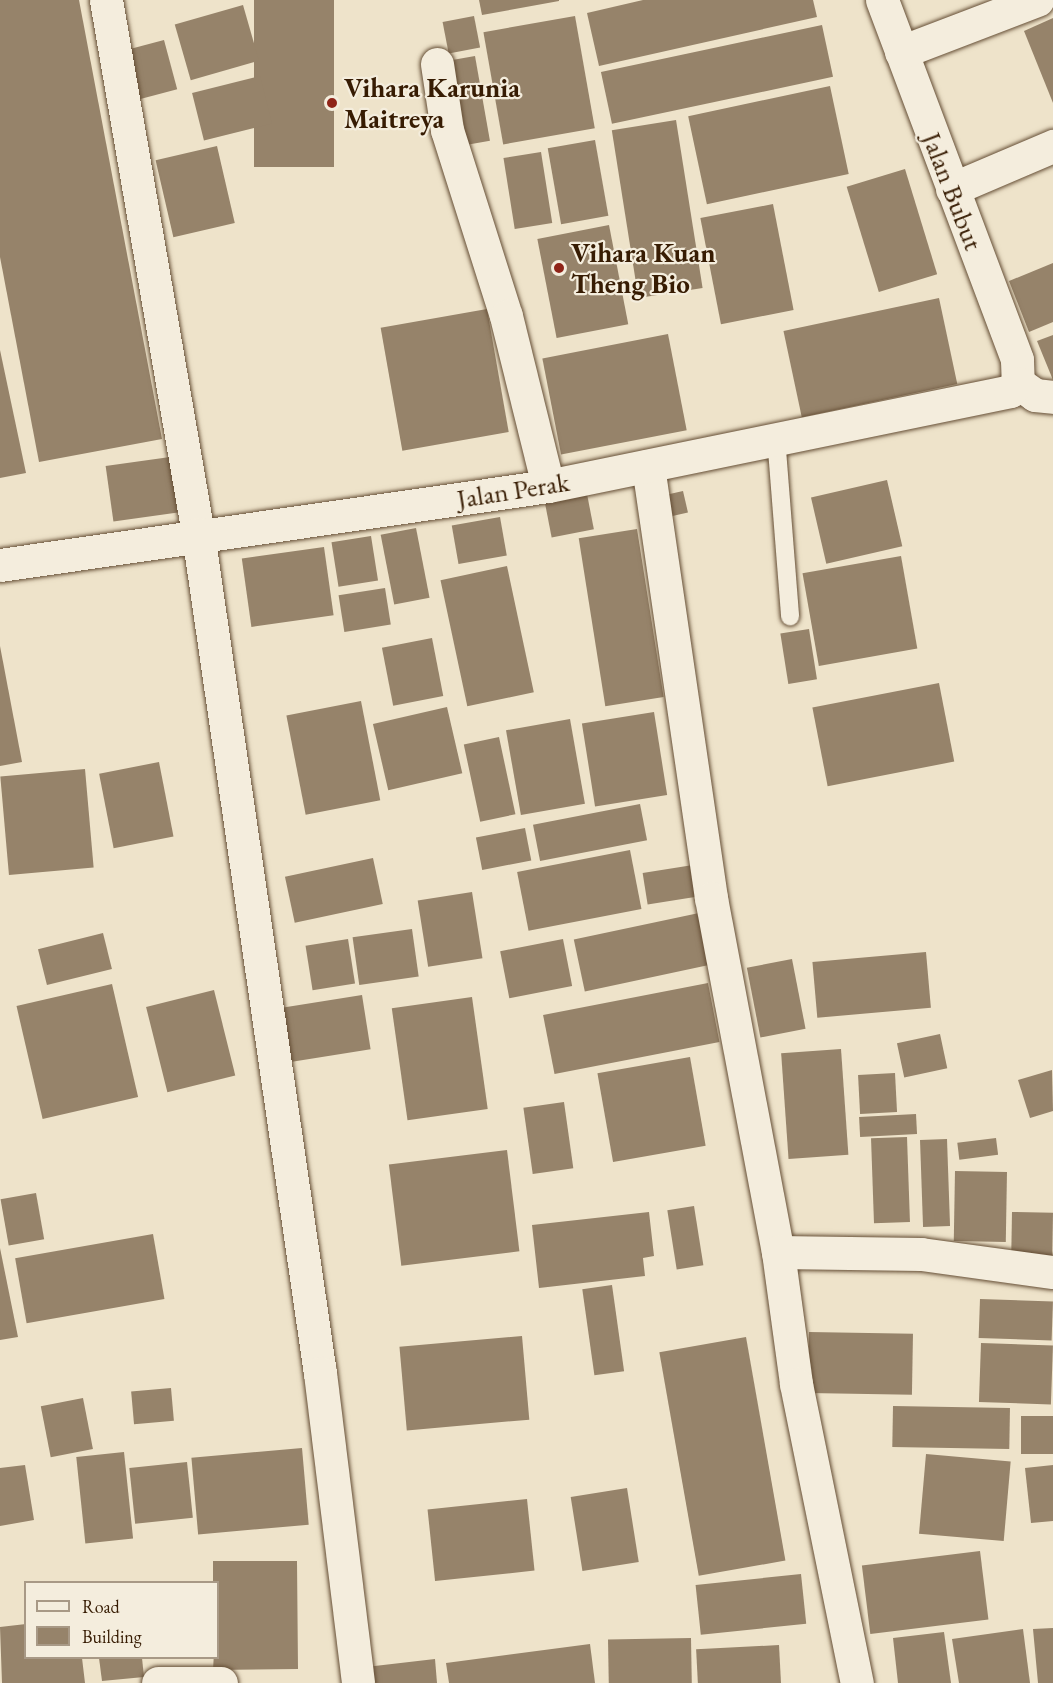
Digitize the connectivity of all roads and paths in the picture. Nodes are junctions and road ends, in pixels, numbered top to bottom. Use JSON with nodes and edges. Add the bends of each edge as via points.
{"nodes":[{"id":1,"x":106,"y":0,"type":"edge"},
{"id":2,"x":882,"y":0,"type":"edge"},
{"id":3,"x":1037,"y":0,"type":"edge"},
{"id":4,"x":901,"y":52,"type":"junction"},
{"id":5,"x":437,"y":64,"type":"dead end"},
{"id":6,"x":1053,"y":146,"type":"edge"},
{"id":7,"x":952,"y":189,"type":"junction"},
{"id":8,"x":1018,"y":383,"type":"junction"},
{"id":9,"x":1053,"y":398,"type":"edge"},
{"id":10,"x":776,"y":437,"type":"junction"},
{"id":11,"x":648,"y":466,"type":"junction"},
{"id":12,"x":548,"y":486,"type":"junction"},
{"id":13,"x":198,"y":534,"type":"junction"},
{"id":14,"x":0,"y":564,"type":"edge"},
{"id":15,"x":790,"y":616,"type":"dead end"},
{"id":16,"x":778,"y":1252,"type":"junction"},
{"id":17,"x":1053,"y":1272,"type":"edge"},
{"id":18,"x":158,"y":1683,"type":"edge"},
{"id":19,"x":221,"y":1683,"type":"edge"},
{"id":20,"x":358,"y":1683,"type":"edge"},
{"id":21,"x":857,"y":1683,"type":"edge"}],
"edges":[{"from":1,"to":13,"type":"street"},
{"from":2,"to":4,"type":"street","name":"Jalan Bubut"},
{"from":3,"to":4,"type":"street"},
{"from":4,"to":7,"type":"street","name":"Jalan Bubut"},
{"from":5,"to":12,"type":"street","via":[[447,130],[506,316]]},
{"from":6,"to":7,"type":"street"},
{"from":7,"to":8,"type":"street","name":"Jalan Bubut","via":[[1017,360]]},
{"from":8,"to":9,"type":"street"},
{"from":8,"to":10,"type":"street","name":"Jalan Perak","via":[[1010,391]]},
{"from":10,"to":11,"type":"street","name":"Jalan Perak"},
{"from":10,"to":15,"type":"lane"},
{"from":11,"to":12,"type":"street","name":"Jalan Perak"},
{"from":11,"to":16,"type":"street","via":[[711,898]]},
{"from":12,"to":13,"type":"street","name":"Jalan Perak"},
{"from":13,"to":14,"type":"street","name":"Jalan Perak"},
{"from":13,"to":20,"type":"street","via":[[320,1373]]},
{"from":16,"to":17,"type":"street","via":[[921,1254]]},
{"from":16,"to":21,"type":"street","via":[[796,1384]]},
{"from":18,"to":19,"type":"street"}]}
